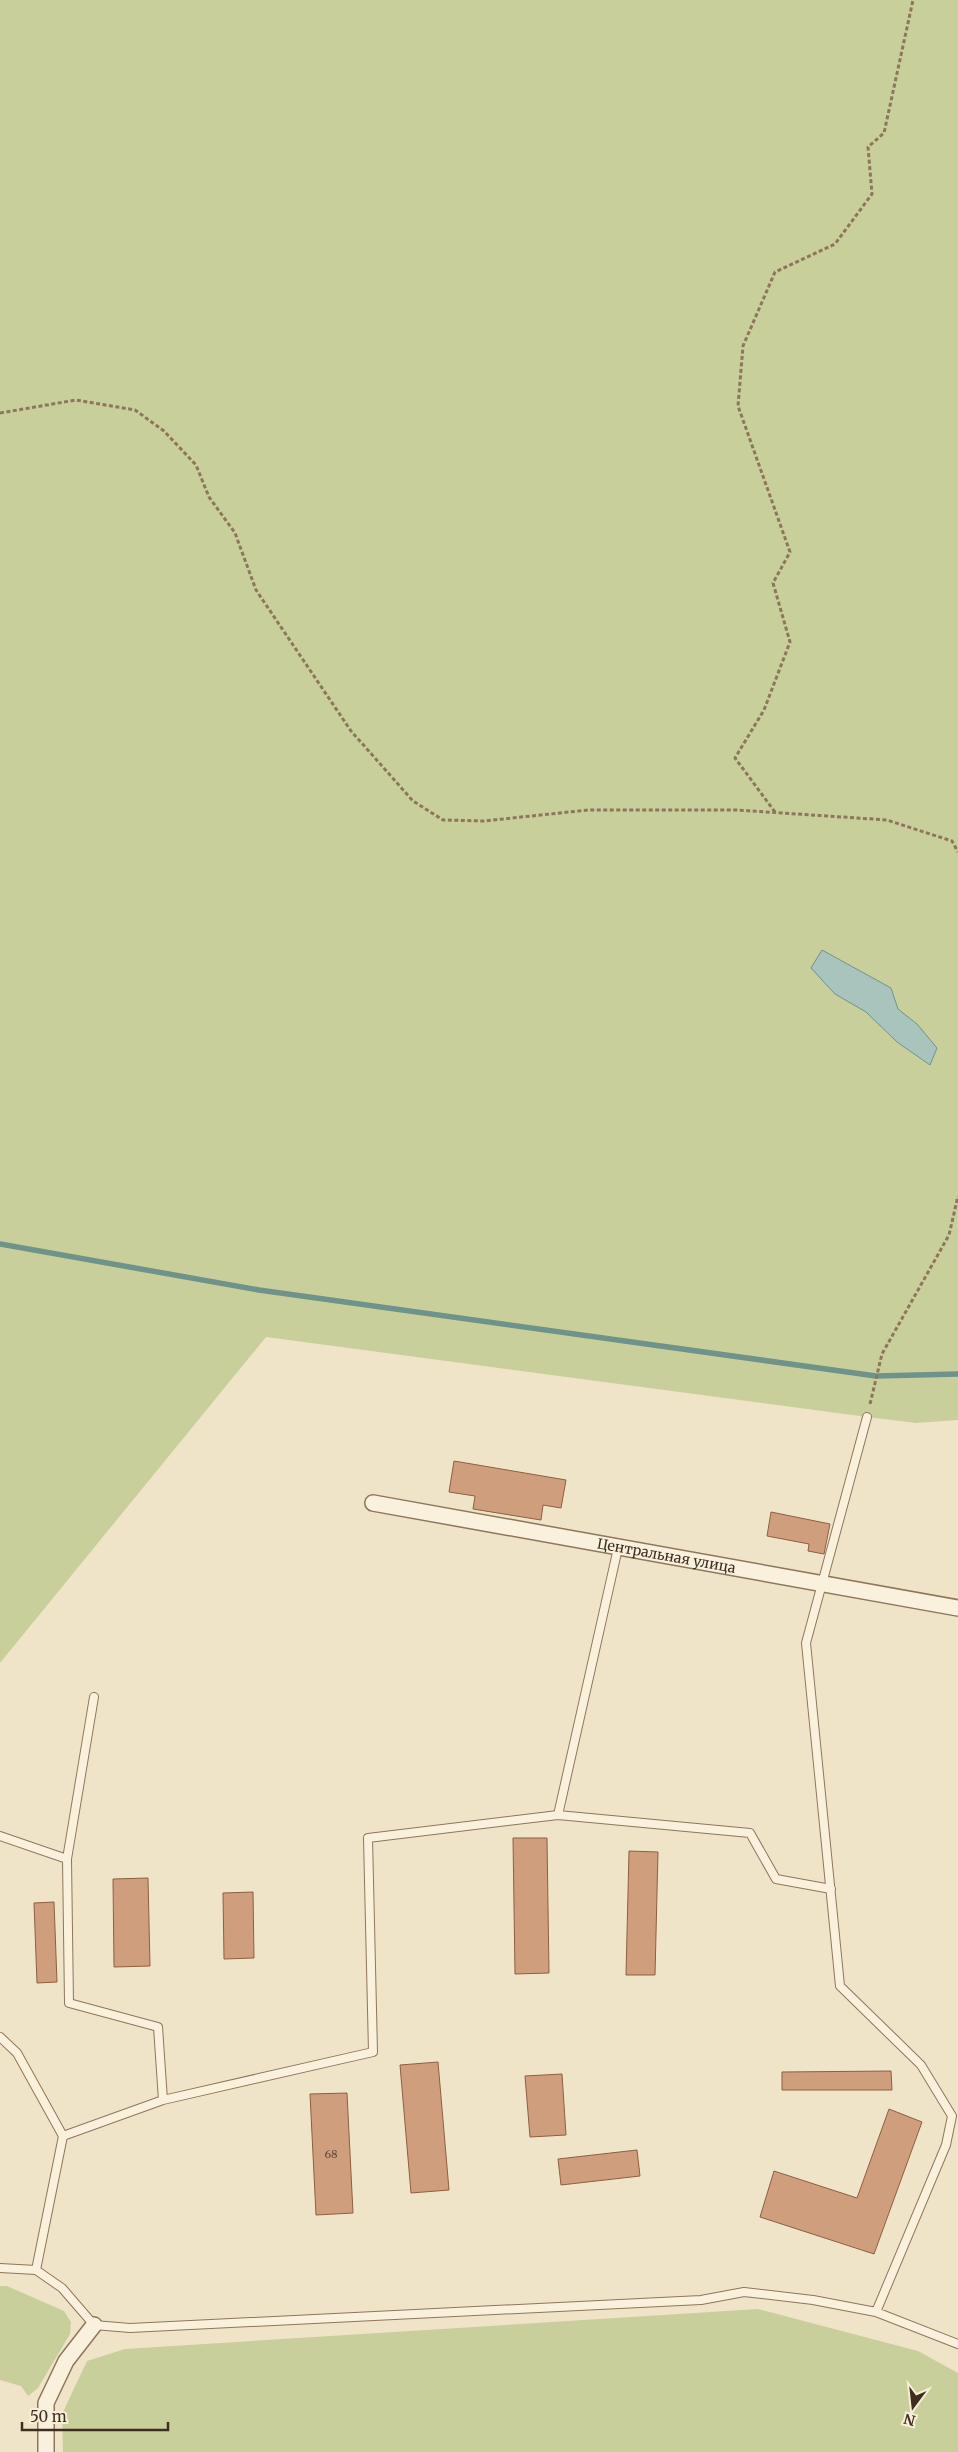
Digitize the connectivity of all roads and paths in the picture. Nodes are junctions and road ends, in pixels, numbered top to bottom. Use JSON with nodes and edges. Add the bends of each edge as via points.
{"nodes":[{"id":1,"x":913,"y":0,"type":"edge"},
{"id":2,"x":0,"y":413,"type":"edge"},
{"id":3,"x":775,"y":812,"type":"junction"},
{"id":4,"x":952,"y":841,"type":"junction"},
{"id":5,"x":958,"y":841,"type":"edge"},
{"id":6,"x":958,"y":852,"type":"edge"},
{"id":7,"x":958,"y":1196,"type":"edge"},
{"id":8,"x":867,"y":1417,"type":"joint"},
{"id":9,"x":373,"y":1503,"type":"dead end"},
{"id":10,"x":618,"y":1548,"type":"junction"},
{"id":11,"x":822,"y":1585,"type":"junction"},
{"id":12,"x":958,"y":1608,"type":"edge"},
{"id":13,"x":94,"y":1697,"type":"dead end"},
{"id":14,"x":558,"y":1815,"type":"junction"},
{"id":15,"x":0,"y":1836,"type":"edge"},
{"id":16,"x":66,"y":1859,"type":"junction"},
{"id":17,"x":831,"y":1889,"type":"junction"},
{"id":18,"x":0,"y":2037,"type":"edge"},
{"id":19,"x":163,"y":2100,"type":"junction"},
{"id":20,"x":63,"y":2136,"type":"junction"},
{"id":21,"x":0,"y":2268,"type":"edge"},
{"id":22,"x":36,"y":2270,"type":"junction"},
{"id":23,"x":876,"y":2312,"type":"junction"},
{"id":24,"x":94,"y":2325,"type":"junction"},
{"id":25,"x":958,"y":2344,"type":"edge"},
{"id":26,"x":46,"y":2452,"type":"edge"}],
"edges":[{"from":1,"to":3,"type":"path","via":[[884,133],[868,147],[872,194],[835,244],[775,272],[743,346],[738,406],[790,552],[773,583],[790,642],[764,710],[735,758]]},
{"from":2,"to":3,"type":"path","via":[[76,400],[135,410],[164,431],[196,465],[209,497],[235,533],[256,590],[351,731],[412,801],[443,820],[484,821],[588,810]]},
{"from":3,"to":4,"type":"path","via":[[887,820]]},
{"from":4,"to":5,"type":"path"},
{"from":4,"to":6,"type":"path"},
{"from":7,"to":8,"type":"path","via":[[949,1235],[882,1354]]},
{"from":8,"to":11,"type":"lane"},
{"from":9,"to":10,"type":"street","name":"Центральная улица"},
{"from":10,"to":11,"type":"street","name":"Центральная улица"},
{"from":10,"to":14,"type":"lane"},
{"from":11,"to":12,"type":"street","name":"Центральная улица"},
{"from":11,"to":17,"type":"lane","via":[[806,1643]]},
{"from":13,"to":16,"type":"lane"},
{"from":14,"to":17,"type":"lane","via":[[750,1833],[776,1879]]},
{"from":14,"to":19,"type":"lane","via":[[368,1838],[373,2052]]},
{"from":15,"to":16,"type":"lane"},
{"from":16,"to":19,"type":"lane","via":[[69,2004],[158,2027]]},
{"from":17,"to":23,"type":"lane","via":[[840,1986],[921,2065],[952,2116],[946,2145]]},
{"from":18,"to":20,"type":"lane","via":[[17,2053]]},
{"from":19,"to":20,"type":"lane"},
{"from":20,"to":22,"type":"lane"},
{"from":21,"to":22,"type":"lane"},
{"from":22,"to":24,"type":"lane","via":[[62,2288]]},
{"from":23,"to":24,"type":"lane","via":[[814,2300],[744,2292],[701,2300],[130,2328]]},
{"from":23,"to":25,"type":"lane"},
{"from":24,"to":26,"type":"street","via":[[66,2361],[46,2404]]}]}
